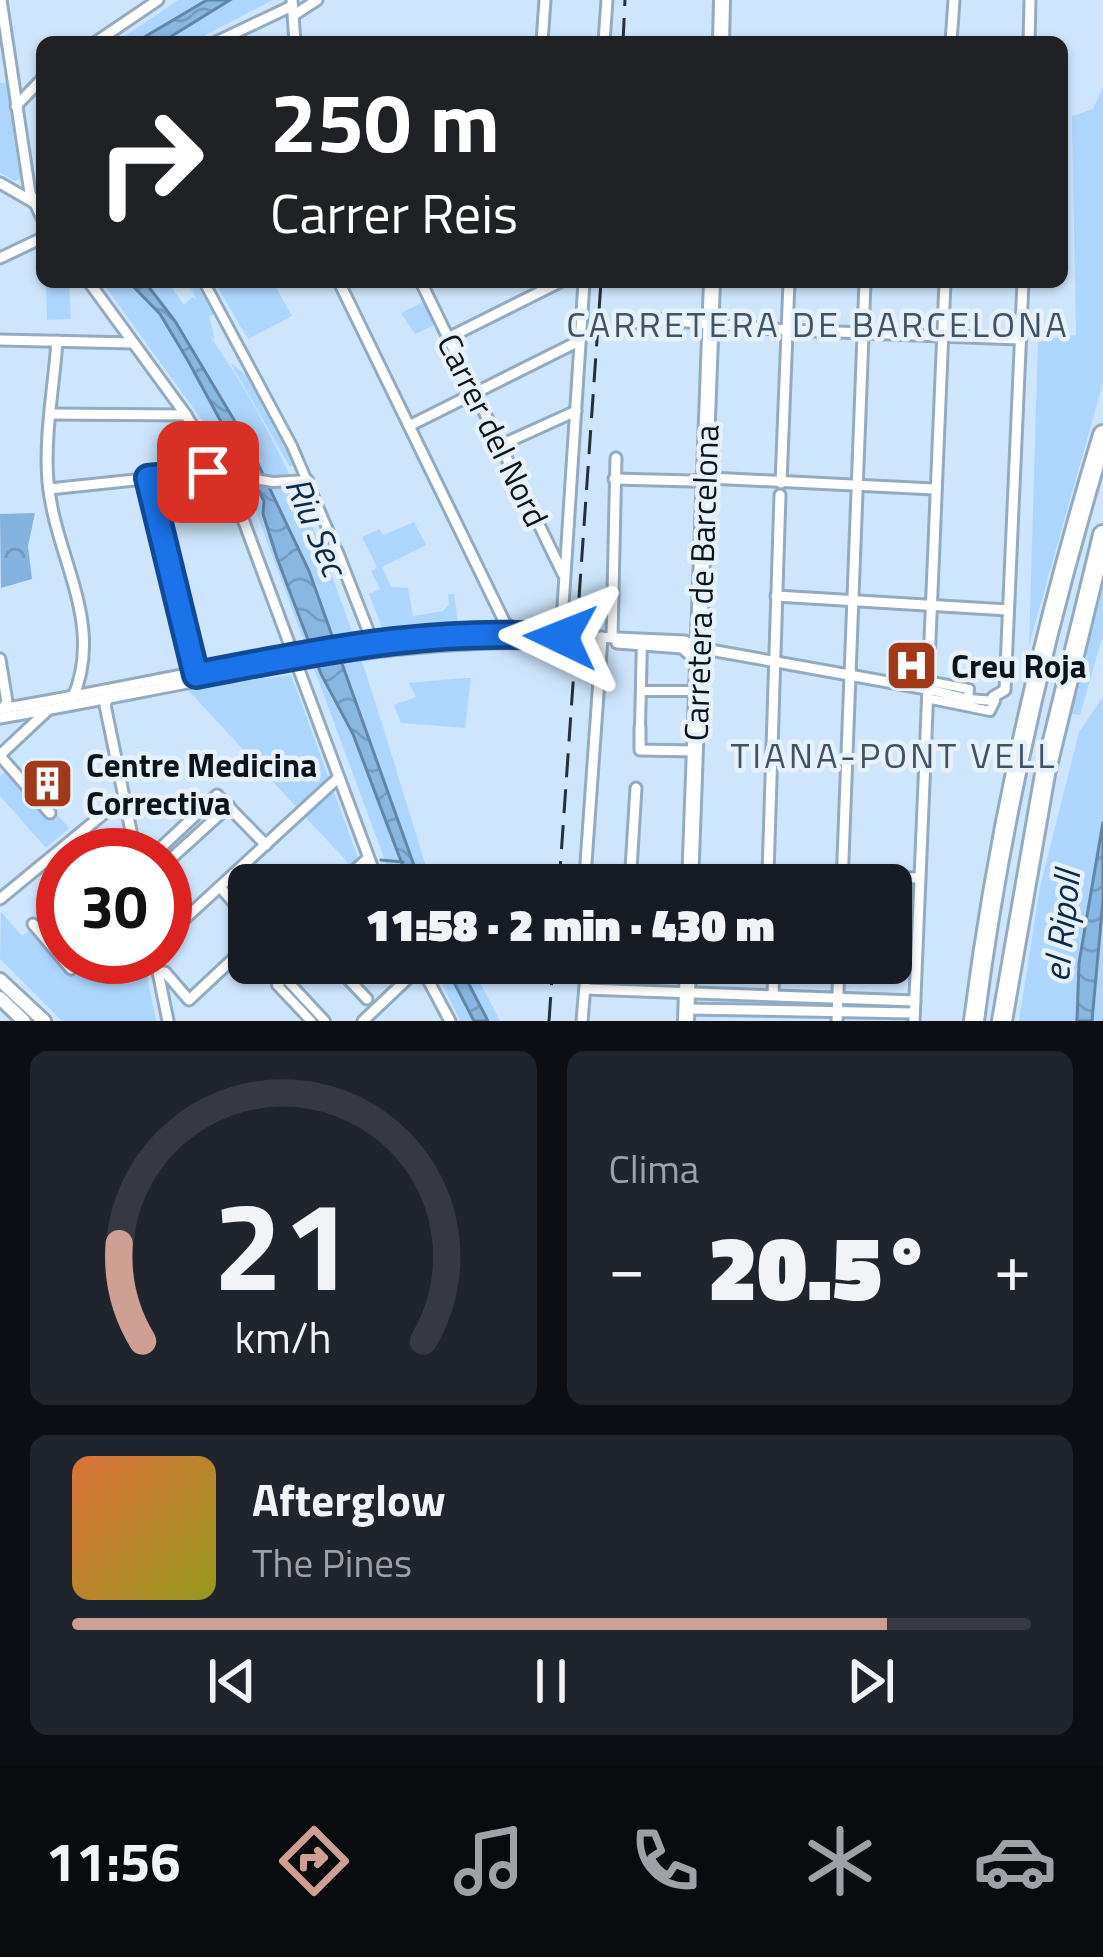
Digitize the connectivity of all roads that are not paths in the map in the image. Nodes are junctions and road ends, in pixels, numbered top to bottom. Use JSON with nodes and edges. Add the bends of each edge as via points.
{"nodes":[{"id":1,"x":1,"y":0,"type":"edge"},
{"id":2,"x":158,"y":0,"type":"edge"},
{"id":3,"x":316,"y":0,"type":"edge"},
{"id":4,"x":544,"y":0,"type":"edge"},
{"id":5,"x":607,"y":0,"type":"edge"},
{"id":6,"x":722,"y":0,"type":"edge"},
{"id":7,"x":954,"y":0,"type":"edge"},
{"id":8,"x":1030,"y":0,"type":"edge"},
{"id":9,"x":292,"y":6,"type":"edge"},
{"id":10,"x":105,"y":36,"type":"edge"},
{"id":11,"x":229,"y":36,"type":"edge"},
{"id":12,"x":294,"y":36,"type":"edge"},
{"id":13,"x":542,"y":36,"type":"edge"},
{"id":14,"x":604,"y":36,"type":"edge"},
{"id":15,"x":721,"y":36,"type":"edge"},
{"id":16,"x":951,"y":36,"type":"edge"},
{"id":17,"x":1030,"y":36,"type":"edge"},
{"id":18,"x":10,"y":65,"type":"junction"},
{"id":19,"x":36,"y":81,"type":"edge"},
{"id":20,"x":36,"y":84,"type":"edge"},
{"id":21,"x":16,"y":106,"type":"junction"},
{"id":22,"x":0,"y":183,"type":"edge"},
{"id":23,"x":33,"y":202,"type":"junction"},
{"id":24,"x":36,"y":207,"type":"edge"},
{"id":25,"x":36,"y":241,"type":"edge"},
{"id":26,"x":0,"y":258,"type":"edge"},
{"id":27,"x":93,"y":288,"type":"edge"},
{"id":28,"x":207,"y":288,"type":"edge"},
{"id":29,"x":342,"y":288,"type":"edge"},
{"id":30,"x":425,"y":288,"type":"edge"},
{"id":31,"x":548,"y":288,"type":"edge"},
{"id":32,"x":583,"y":288,"type":"edge"},
{"id":33,"x":712,"y":288,"type":"edge"},
{"id":34,"x":789,"y":288,"type":"edge"},
{"id":35,"x":865,"y":288,"type":"edge"},
{"id":36,"x":945,"y":288,"type":"edge"},
{"id":37,"x":1023,"y":288,"type":"edge"},
{"id":38,"x":710,"y":324,"type":"junction"},
{"id":39,"x":626,"y":325,"type":"dead end"},
{"id":40,"x":787,"y":330,"type":"junction"},
{"id":41,"x":863,"y":332,"type":"junction"},
{"id":42,"x":943,"y":336,"type":"junction"},
{"id":43,"x":448,"y":338,"type":"junction"},
{"id":44,"x":1021,"y":339,"type":"junction"},
{"id":45,"x":0,"y":340,"type":"edge"},
{"id":46,"x":579,"y":340,"type":"junction"},
{"id":47,"x":57,"y":341,"type":"junction"},
{"id":48,"x":133,"y":343,"type":"junction"},
{"id":49,"x":474,"y":392,"type":"junction"},
{"id":50,"x":576,"y":410,"type":"junction"},
{"id":51,"x":52,"y":414,"type":"junction"},
{"id":52,"x":186,"y":415,"type":"junction"},
{"id":53,"x":409,"y":426,"type":"junction"},
{"id":54,"x":1103,"y":435,"type":"edge"},
{"id":55,"x":501,"y":445,"type":"junction"},
{"id":56,"x":616,"y":458,"type":"dead end"},
{"id":57,"x":230,"y":475,"type":"junction"},
{"id":58,"x":148,"y":478,"type":"junction"},
{"id":59,"x":704,"y":478,"type":"junction"},
{"id":60,"x":614,"y":479,"type":"junction"},
{"id":61,"x":308,"y":480,"type":"junction"},
{"id":62,"x":781,"y":483,"type":"junction"},
{"id":63,"x":856,"y":485,"type":"junction"},
{"id":64,"x":49,"y":489,"type":"junction"},
{"id":65,"x":934,"y":489,"type":"junction"},
{"id":66,"x":780,"y":496,"type":"dead end"},
{"id":67,"x":1103,"y":535,"type":"edge"},
{"id":68,"x":337,"y":550,"type":"joint"},
{"id":69,"x":565,"y":578,"type":"junction"},
{"id":70,"x":776,"y":596,"type":"junction"},
{"id":71,"x":852,"y":599,"type":"junction"},
{"id":72,"x":930,"y":606,"type":"junction"},
{"id":73,"x":1008,"y":610,"type":"junction"},
{"id":74,"x":503,"y":618,"type":"junction"},
{"id":75,"x":538,"y":635,"type":"junction"},
{"id":76,"x":565,"y":639,"type":"junction"},
{"id":77,"x":605,"y":640,"type":"junction"},
{"id":78,"x":642,"y":641,"type":"junction"},
{"id":79,"x":493,"y":642,"type":"junction"},
{"id":80,"x":369,"y":647,"type":"junction"},
{"id":81,"x":697,"y":647,"type":"junction"},
{"id":82,"x":0,"y":658,"type":"edge"},
{"id":83,"x":292,"y":662,"type":"junction"},
{"id":84,"x":776,"y":662,"type":"junction"},
{"id":85,"x":196,"y":675,"type":"junction"},
{"id":86,"x":849,"y":675,"type":"junction"},
{"id":87,"x":160,"y":681,"type":"junction"},
{"id":88,"x":930,"y":690,"type":"junction"},
{"id":89,"x":641,"y":691,"type":"junction"},
{"id":90,"x":697,"y":691,"type":"junction"},
{"id":91,"x":993,"y":697,"type":"dead end"},
{"id":92,"x":969,"y":702,"type":"dead end"},
{"id":93,"x":97,"y":703,"type":"junction"},
{"id":94,"x":5,"y":706,"type":"edge"},
{"id":95,"x":50,"y":710,"type":"junction"},
{"id":96,"x":640,"y":727,"type":"joint"},
{"id":97,"x":695,"y":751,"type":"junction"},
{"id":98,"x":0,"y":756,"type":"edge"},
{"id":99,"x":338,"y":778,"type":"junction"},
{"id":100,"x":636,"y":788,"type":"dead end"},
{"id":101,"x":124,"y":797,"type":"junction"},
{"id":102,"x":229,"y":806,"type":"junction"},
{"id":103,"x":50,"y":812,"type":"dead end"},
{"id":104,"x":130,"y":828,"type":"edge"},
{"id":105,"x":182,"y":828,"type":"edge"},
{"id":106,"x":192,"y":840,"type":"edge"},
{"id":107,"x":266,"y":845,"type":"junction"},
{"id":108,"x":368,"y":859,"type":"junction"},
{"id":109,"x":586,"y":863,"type":"dead end"},
{"id":110,"x":362,"y":864,"type":"edge"},
{"id":111,"x":370,"y":864,"type":"edge"},
{"id":112,"x":631,"y":864,"type":"edge"},
{"id":113,"x":691,"y":864,"type":"edge"},
{"id":114,"x":774,"y":864,"type":"edge"},
{"id":115,"x":843,"y":864,"type":"edge"},
{"id":116,"x":912,"y":878,"type":"edge"},
{"id":117,"x":918,"y":878,"type":"junction"},
{"id":118,"x":220,"y":886,"type":"junction"},
{"id":119,"x":228,"y":895,"type":"edge"},
{"id":120,"x":0,"y":899,"type":"edge"},
{"id":121,"x":192,"y":912,"type":"edge"},
{"id":122,"x":33,"y":924,"type":"dead end"},
{"id":123,"x":36,"y":928,"type":"edge"},
{"id":124,"x":228,"y":964,"type":"edge"},
{"id":125,"x":0,"y":980,"type":"edge"},
{"id":126,"x":161,"y":984,"type":"edge"},
{"id":127,"x":175,"y":984,"type":"edge"},
{"id":128,"x":278,"y":984,"type":"edge"},
{"id":129,"x":353,"y":984,"type":"edge"},
{"id":130,"x":400,"y":984,"type":"edge"},
{"id":131,"x":431,"y":984,"type":"edge"},
{"id":132,"x":585,"y":984,"type":"edge"},
{"id":133,"x":687,"y":984,"type":"edge"},
{"id":134,"x":773,"y":984,"type":"edge"},
{"id":135,"x":838,"y":984,"type":"edge"},
{"id":136,"x":585,"y":988,"type":"junction"},
{"id":137,"x":687,"y":992,"type":"junction"},
{"id":138,"x":773,"y":995,"type":"junction"},
{"id":139,"x":0,"y":998,"type":"edge"},
{"id":140,"x":838,"y":998,"type":"junction"},
{"id":141,"x":367,"y":999,"type":"dead end"},
{"id":142,"x":914,"y":1012,"type":"edge"},
{"id":143,"x":309,"y":1013,"type":"edge"},
{"id":144,"x":686,"y":1015,"type":"edge"},
{"id":145,"x":837,"y":1016,"type":"edge"},
{"id":146,"x":24,"y":1021,"type":"edge"},
{"id":147,"x":44,"y":1021,"type":"edge"},
{"id":148,"x":168,"y":1021,"type":"edge"},
{"id":149,"x":325,"y":1021,"type":"edge"},
{"id":150,"x":363,"y":1021,"type":"edge"},
{"id":151,"x":450,"y":1021,"type":"edge"},
{"id":152,"x":582,"y":1021,"type":"edge"},
{"id":153,"x":974,"y":1021,"type":"edge"},
{"id":154,"x":1002,"y":1021,"type":"edge"}],
"edges":[{"from":1,"to":18,"type":"street"},
{"from":2,"to":10,"type":"street"},
{"from":3,"to":9,"type":"street"},
{"from":4,"to":13,"type":"street"},
{"from":5,"to":14,"type":"street"},
{"from":6,"to":15,"type":"main road"},
{"from":7,"to":16,"type":"street"},
{"from":8,"to":17,"type":"street"},
{"from":9,"to":11,"type":"street"},
{"from":9,"to":12,"type":"street"},
{"from":18,"to":19,"type":"street","via":[[18,81]]},
{"from":18,"to":21,"type":"street"},
{"from":20,"to":21,"type":"street"},
{"from":21,"to":23,"type":"street"},
{"from":22,"to":23,"type":"street"},
{"from":23,"to":24,"type":"street"},
{"from":25,"to":26,"type":"street"},
{"from":27,"to":48,"type":"street"},
{"from":28,"to":61,"type":"street"},
{"from":29,"to":53,"type":"street"},
{"from":30,"to":43,"type":"street","name":"Carrer del Nord"},
{"from":31,"to":43,"type":"street"},
{"from":32,"to":46,"type":"street"},
{"from":33,"to":38,"type":"main road","name":"Carretera de Barcelona"},
{"from":34,"to":40,"type":"street"},
{"from":35,"to":41,"type":"street"},
{"from":36,"to":42,"type":"street"},
{"from":37,"to":44,"type":"street"},
{"from":38,"to":39,"type":"street"},
{"from":38,"to":40,"type":"street"},
{"from":38,"to":59,"type":"main road","name":"Carretera de Barcelona"},
{"from":40,"to":41,"type":"street"},
{"from":40,"to":62,"type":"street"},
{"from":41,"to":42,"type":"street"},
{"from":41,"to":63,"type":"street"},
{"from":42,"to":44,"type":"street"},
{"from":42,"to":65,"type":"street"},
{"from":43,"to":49,"type":"street","name":"Carrer del Nord"},
{"from":44,"to":73,"type":"street"},
{"from":45,"to":47,"type":"street"},
{"from":46,"to":49,"type":"street"},
{"from":46,"to":50,"type":"street"},
{"from":47,"to":48,"type":"street"},
{"from":47,"to":51,"type":"street"},
{"from":48,"to":52,"type":"street"},
{"from":49,"to":53,"type":"street"},
{"from":49,"to":55,"type":"street","name":"Carrer del Nord"},
{"from":50,"to":55,"type":"street"},
{"from":50,"to":69,"type":"street"},
{"from":51,"to":52,"type":"street"},
{"from":51,"to":64,"type":"street"},
{"from":52,"to":57,"type":"street"},
{"from":53,"to":74,"type":"street"},
{"from":54,"to":153,"type":"highway","via":[[1021,753]]},
{"from":55,"to":69,"type":"street","name":"Carrer del Nord"},
{"from":56,"to":60,"type":"street"},
{"from":57,"to":58,"type":"street"},
{"from":57,"to":61,"type":"street"},
{"from":57,"to":83,"type":"street"},
{"from":58,"to":64,"type":"street"},
{"from":58,"to":85,"type":"street"},
{"from":59,"to":60,"type":"street"},
{"from":59,"to":62,"type":"street"},
{"from":59,"to":81,"type":"main road","name":"Carretera de Barcelona"},
{"from":60,"to":77,"type":"street"},
{"from":61,"to":68,"type":"street"},
{"from":62,"to":63,"type":"street"},
{"from":63,"to":65,"type":"street"},
{"from":63,"to":71,"type":"street"},
{"from":64,"to":93,"type":"street","via":[[85,621],[80,678]]},
{"from":65,"to":72,"type":"street"},
{"from":66,"to":70,"type":"street"},
{"from":67,"to":154,"type":"highway","via":[[1048,754]]},
{"from":68,"to":80,"type":"street"},
{"from":69,"to":76,"type":"street"},
{"from":70,"to":71,"type":"street"},
{"from":70,"to":84,"type":"street"},
{"from":71,"to":72,"type":"street"},
{"from":71,"to":86,"type":"street"},
{"from":72,"to":73,"type":"street"},
{"from":72,"to":88,"type":"street"},
{"from":73,"to":91,"type":"street","via":[[1005,690]]},
{"from":74,"to":75,"type":"street","via":[[509,628]]},
{"from":74,"to":79,"type":"street"},
{"from":75,"to":76,"type":"street"},
{"from":75,"to":79,"type":"street"},
{"from":76,"to":79,"type":"street"},
{"from":77,"to":78,"type":"street"},
{"from":77,"to":109,"type":"street"},
{"from":78,"to":81,"type":"street"},
{"from":78,"to":81,"type":"street"},
{"from":78,"to":89,"type":"street"},
{"from":79,"to":80,"type":"street"},
{"from":80,"to":83,"type":"street"},
{"from":81,"to":84,"type":"street"},
{"from":81,"to":90,"type":"main road","name":"Carretera de Barcelona"},
{"from":82,"to":94,"type":"street"},
{"from":83,"to":85,"type":"street"},
{"from":83,"to":93,"type":"street"},
{"from":83,"to":99,"type":"street"},
{"from":84,"to":86,"type":"street"},
{"from":84,"to":114,"type":"street"},
{"from":85,"to":87,"type":"street"},
{"from":86,"to":88,"type":"street"},
{"from":86,"to":115,"type":"street"},
{"from":87,"to":93,"type":"street"},
{"from":87,"to":93,"type":"street"},
{"from":88,"to":92,"type":"street"},
{"from":88,"to":117,"type":"street"},
{"from":89,"to":90,"type":"street"},
{"from":89,"to":96,"type":"street"},
{"from":90,"to":97,"type":"main road","name":"Carretera de Barcelona"},
{"from":93,"to":94,"type":"street"},
{"from":93,"to":95,"type":"street"},
{"from":93,"to":95,"type":"street"},
{"from":93,"to":101,"type":"street"},
{"from":94,"to":95,"type":"street"},
{"from":94,"to":95,"type":"street"},
{"from":95,"to":98,"type":"street"},
{"from":96,"to":97,"type":"street","via":[[640,750]]},
{"from":97,"to":113,"type":"main road","name":"Carretera de Barcelona"},
{"from":98,"to":103,"type":"street"},
{"from":99,"to":107,"type":"street"},
{"from":99,"to":108,"type":"street"},
{"from":100,"to":112,"type":"street"},
{"from":101,"to":104,"type":"street"},
{"from":101,"to":120,"type":"street"},
{"from":102,"to":105,"type":"street","via":[[218,795]]},
{"from":102,"to":106,"type":"street"},
{"from":102,"to":107,"type":"street"},
{"from":107,"to":118,"type":"street"},
{"from":108,"to":110,"type":"street"},
{"from":108,"to":111,"type":"street"},
{"from":116,"to":117,"type":"street"},
{"from":117,"to":142,"type":"street"},
{"from":118,"to":119,"type":"street"},
{"from":118,"to":121,"type":"street"},
{"from":122,"to":123,"type":"street"},
{"from":124,"to":127,"type":"street","via":[[189,1000]]},
{"from":125,"to":147,"type":"street"},
{"from":126,"to":148,"type":"street"},
{"from":128,"to":143,"type":"street"},
{"from":129,"to":141,"type":"street"},
{"from":130,"to":150,"type":"street"},
{"from":131,"to":151,"type":"street"},
{"from":132,"to":136,"type":"street"},
{"from":133,"to":137,"type":"main road"},
{"from":134,"to":138,"type":"street"},
{"from":135,"to":140,"type":"street"},
{"from":136,"to":137,"type":"street"},
{"from":136,"to":152,"type":"street"},
{"from":137,"to":138,"type":"street"},
{"from":137,"to":144,"type":"main road"},
{"from":138,"to":140,"type":"street"},
{"from":139,"to":146,"type":"street"},
{"from":140,"to":142,"type":"street"},
{"from":140,"to":145,"type":"street"},
{"from":142,"to":145,"type":"street"},
{"from":143,"to":149,"type":"street"},
{"from":144,"to":145,"type":"street"}]}
